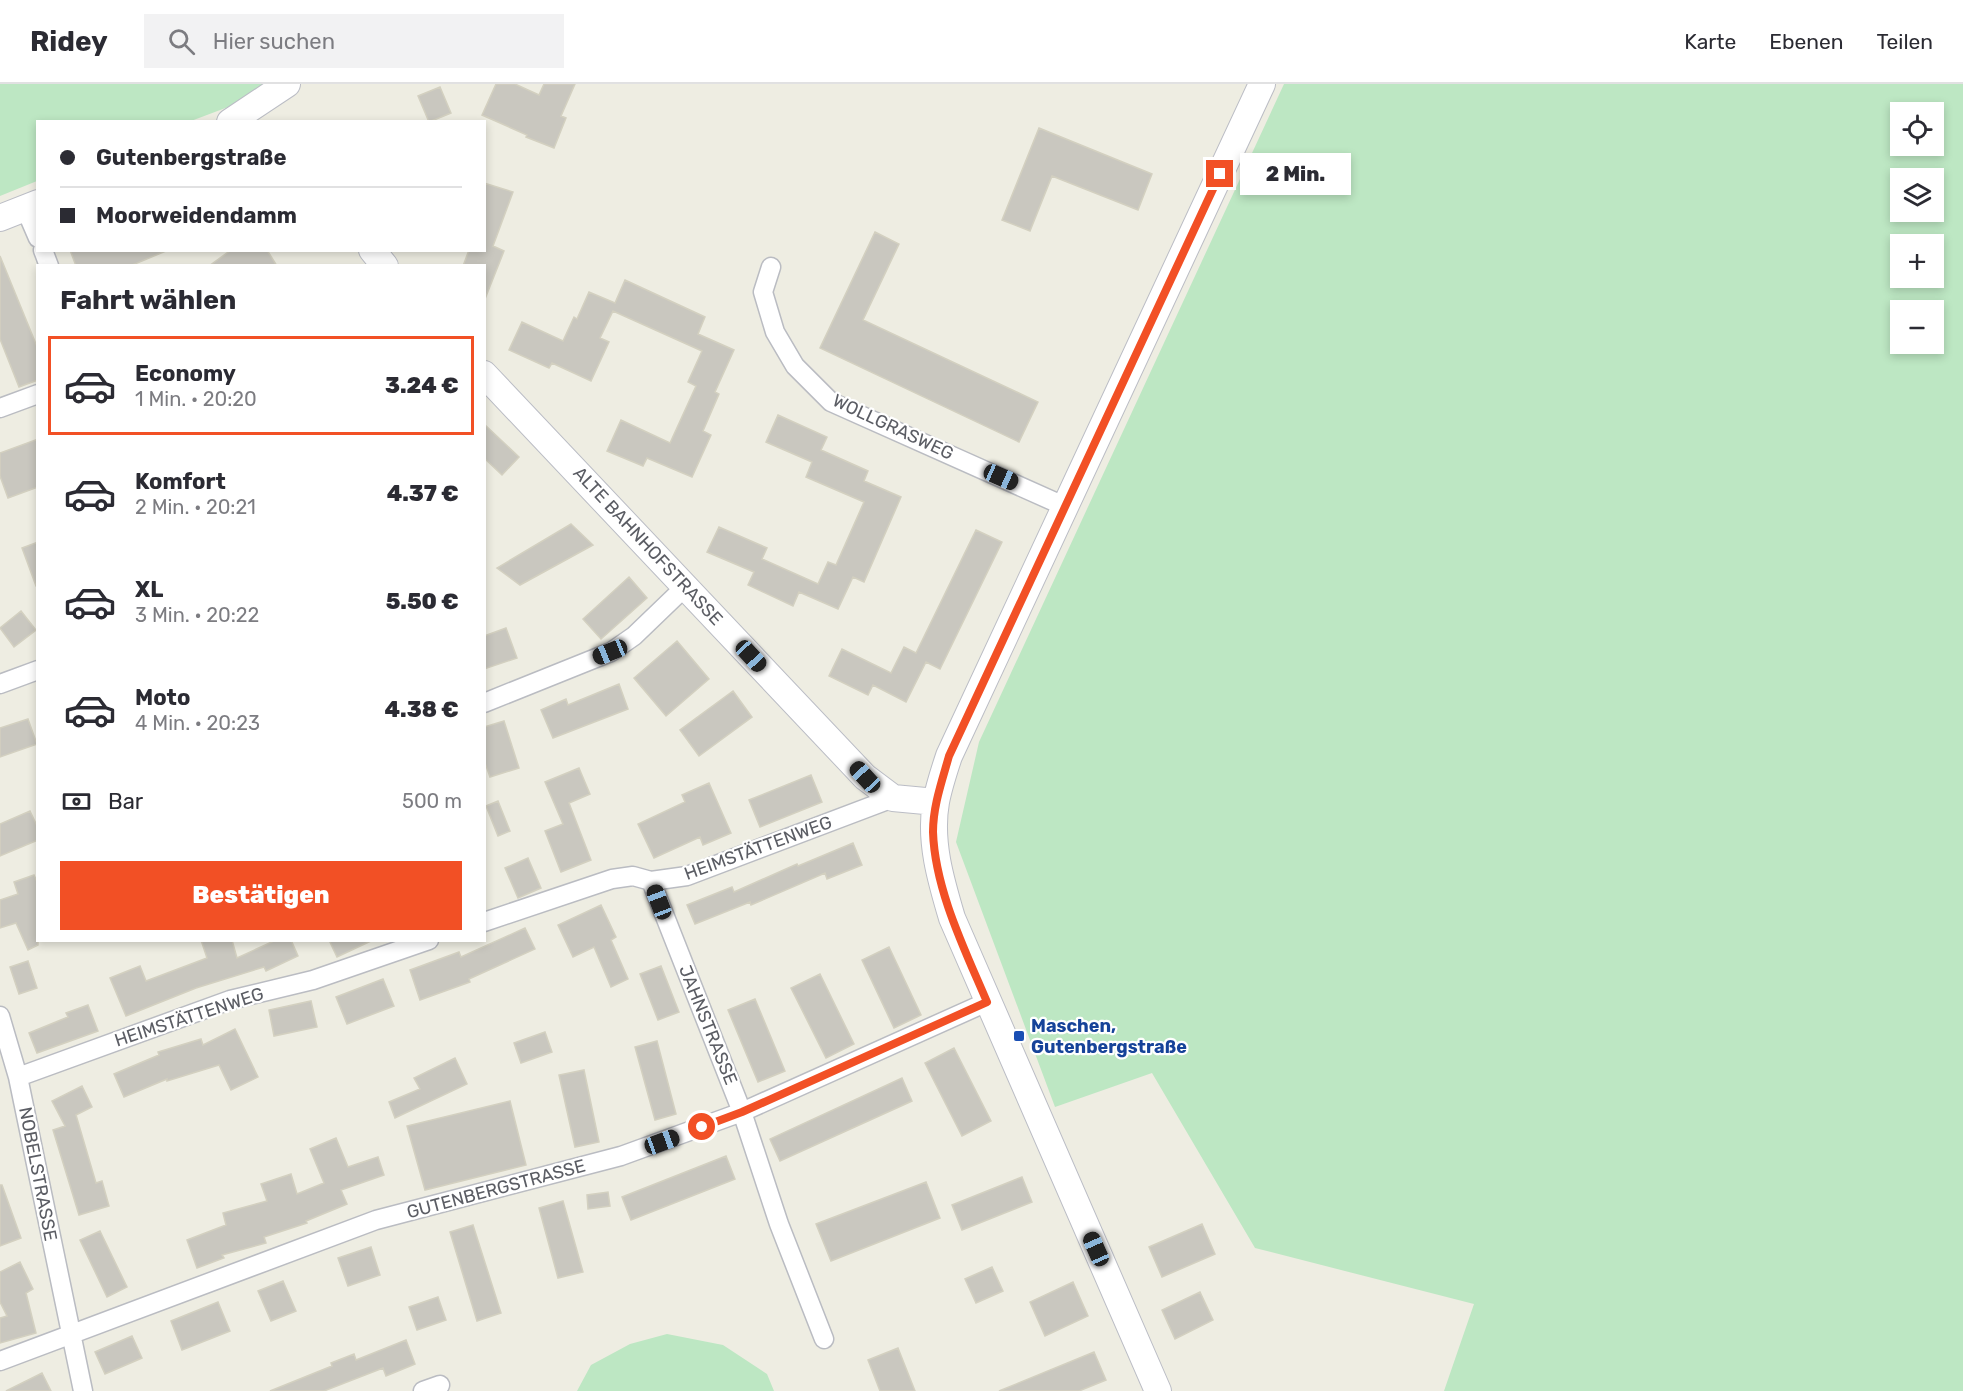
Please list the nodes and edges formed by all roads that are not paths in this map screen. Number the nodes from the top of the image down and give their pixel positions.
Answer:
1 (287, 84) edge
2 (1262, 84) edge
3 (243, 118) edge
4 (31, 206) edge
5 (0, 218) edge
6 (36, 229) edge
7 (374, 252) edge
8 (383, 264) edge
9 (771, 267) dead end
10 (486, 376) edge
11 (36, 395) edge
12 (0, 408) edge
13 (1064, 506) junction
14 (686, 586) junction
15 (36, 671) edge
16 (0, 684) edge
17 (486, 702) edge
18 (893, 798) junction
19 (936, 802) junction
20 (651, 881) junction
21 (486, 921) edge
22 (423, 942) edge
23 (987, 1002) junction
24 (0, 1016) edge
25 (18, 1077) junction
26 (742, 1112) junction
27 (70, 1334) junction
28 (824, 1339) dead end
29 (0, 1361) edge
30 (440, 1385) dead end
31 (83, 1391) edge
32 (423, 1391) edge
33 (1158, 1391) edge

1 - 3 street
2 - 13 street
4 - 5 street
4 - 6 street
7 - 8 street
9 - 13 street, WOLLGRASWEG
10 - 14 street, ALTE BAHNHOFSTRASSE
11 - 12 street
13 - 19 street
14 - 17 street
14 - 18 street, ALTE BAHNHOFSTRASSE
15 - 16 street
18 - 19 street
18 - 20 street, HEIMSTÄTTENWEG
19 - 23 street
20 - 21 street, HEIMSTÄTTENWEG
20 - 26 street, JAHNSTRASSE
22 - 25 street, HEIMSTÄTTENWEG
23 - 26 street, GUTENBERGSTRASSE
23 - 33 street
24 - 25 street, NOBELSTRASSE
25 - 27 street, NOBELSTRASSE
26 - 27 street, GUTENBERGSTRASSE
26 - 28 street, JAHNSTRASSE
27 - 29 street, GUTENBERGSTRASSE
27 - 31 street, NOBELSTRASSE
30 - 32 street

